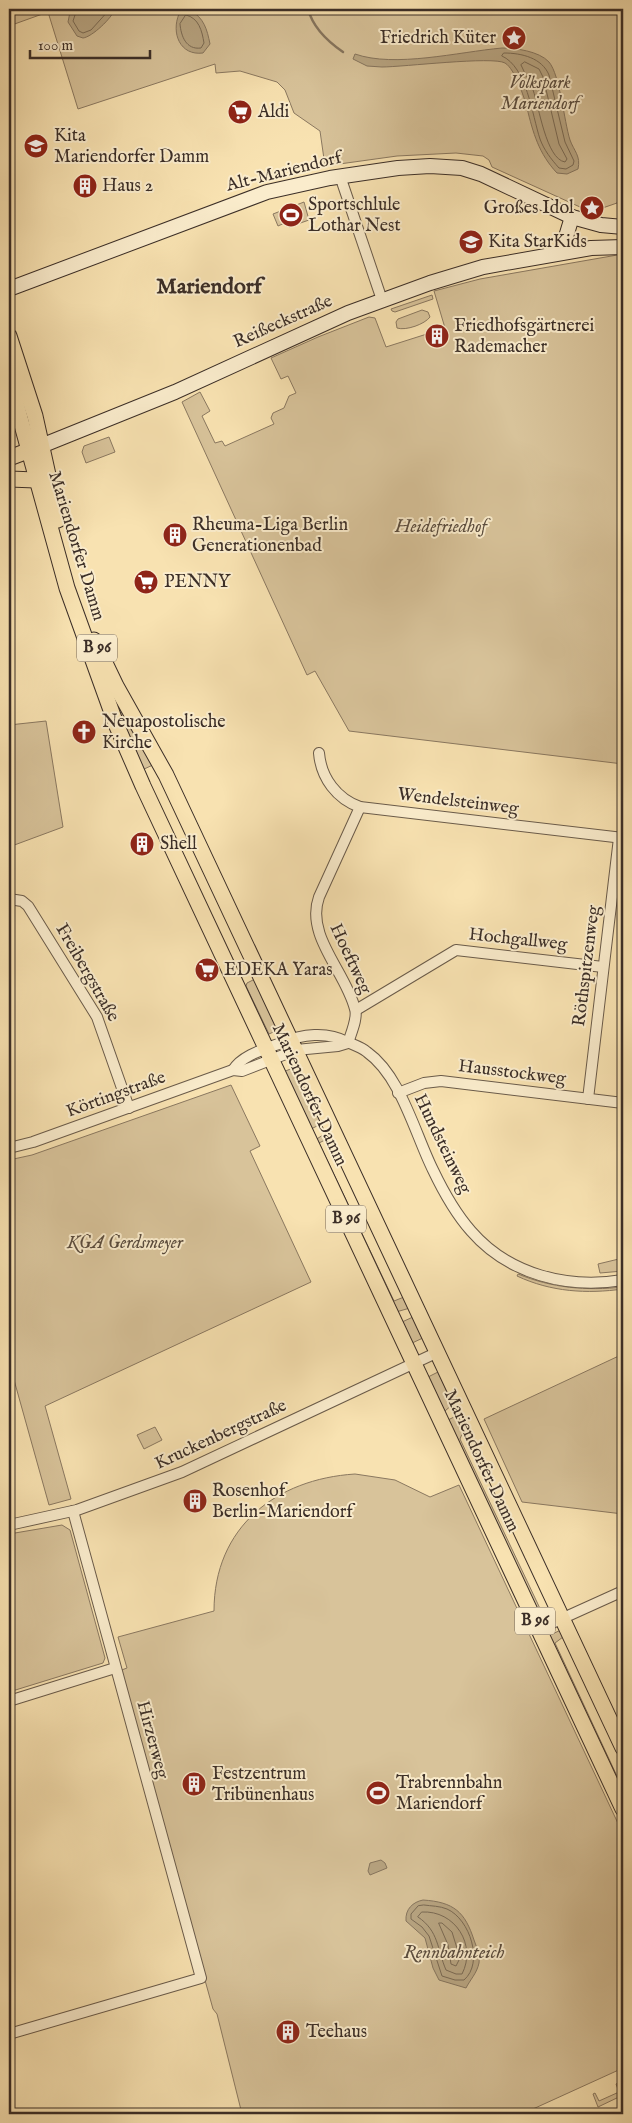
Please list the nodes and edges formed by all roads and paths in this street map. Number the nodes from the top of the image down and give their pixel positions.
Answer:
1 (340, 176) junction
2 (572, 216) junction
3 (623, 227) edge
4 (623, 232) edge
5 (623, 247) edge
6 (591, 248) junction
7 (561, 253) junction
8 (9, 289) edge
9 (382, 300) junction
10 (9, 336) edge
11 (9, 378) edge
12 (35, 448) junction
13 (9, 458) edge
14 (9, 479) edge
15 (36, 480) junction
16 (318, 754) dead end
17 (360, 807) junction
18 (621, 838) edge
19 (9, 899) edge
20 (603, 967) junction
21 (356, 1010) junction
22 (348, 1042) junction
23 (294, 1044) junction
24 (269, 1055) junction
25 (398, 1093) junction
26 (588, 1099) junction
27 (623, 1103) edge
28 (129, 1108) junction
29 (9, 1148) edge
30 (623, 1280) edge
31 (438, 1352) junction
32 (414, 1363) junction
33 (74, 1510) junction
34 (9, 1525) edge
35 (623, 1590) edge
36 (563, 1618) junction
37 (539, 1629) junction
38 (115, 1668) junction
39 (9, 1701) edge
40 (623, 1748) edge
41 (623, 1809) edge
42 (9, 2034) edge

1 - 2 main road, Alt-Mariendorf
1 - 8 main road, Alt-Mariendorf
1 - 9 street
2 - 3 main road, Alt-Mariendorf
2 - 7 main road
4 - 6 main road
5 - 6 main road
6 - 7 main road, Reißeckstraße
7 - 9 main road, Reißeckstraße
9 - 12 main road, Reißeckstraße
10 - 12 main road, Mariendorfer Damm / B 96
11 - 12 main road, Mariendorfer Damm / B 96
12 - 13 main road
12 - 15 main road, Mariendorfer Damm / B 96
12 - 23 main road, Mariendorfer Damm / B 96
14 - 15 main road
15 - 24 main road, Mariendorfer Damm / B 96
16 - 17 street, Wendelsteinweg
17 - 18 street, Wendelsteinweg
17 - 21 street, Hoeftweg
18 - 20 street, Röthspitzenweg
19 - 28 street, Freibergstraße
20 - 21 street, Hochgallweg
20 - 26 street, Röthspitzenweg
21 - 22 street, Hoeftweg
22 - 23 street
22 - 25 street, Hundsteinweg
23 - 24 street
23 - 31 main road, Mariendorfer Damm / B 96
24 - 28 street, Körtingstraße
24 - 32 main road, Mariendorfer Damm / B 96
25 - 26 street, Hausstockweg
25 - 30 street, Hundsteinweg
26 - 27 street, Hausstockweg
28 - 29 street, Körtingstraße
31 - 32 street, Kruckenbergstraße
31 - 36 main road, Mariendorfer Damm / B 96
32 - 33 street, Kruckenbergstraße
32 - 37 main road, Mariendorfer Damm / B 96
33 - 34 street, Kruckenbergstraße
33 - 38 street, Hirzerweg
35 - 36 street
36 - 37 street
36 - 40 main road, Mariendorfer Damm / B 96
37 - 41 main road, Mariendorfer Damm / B 96
38 - 39 street
38 - 42 street, Hirzerweg

